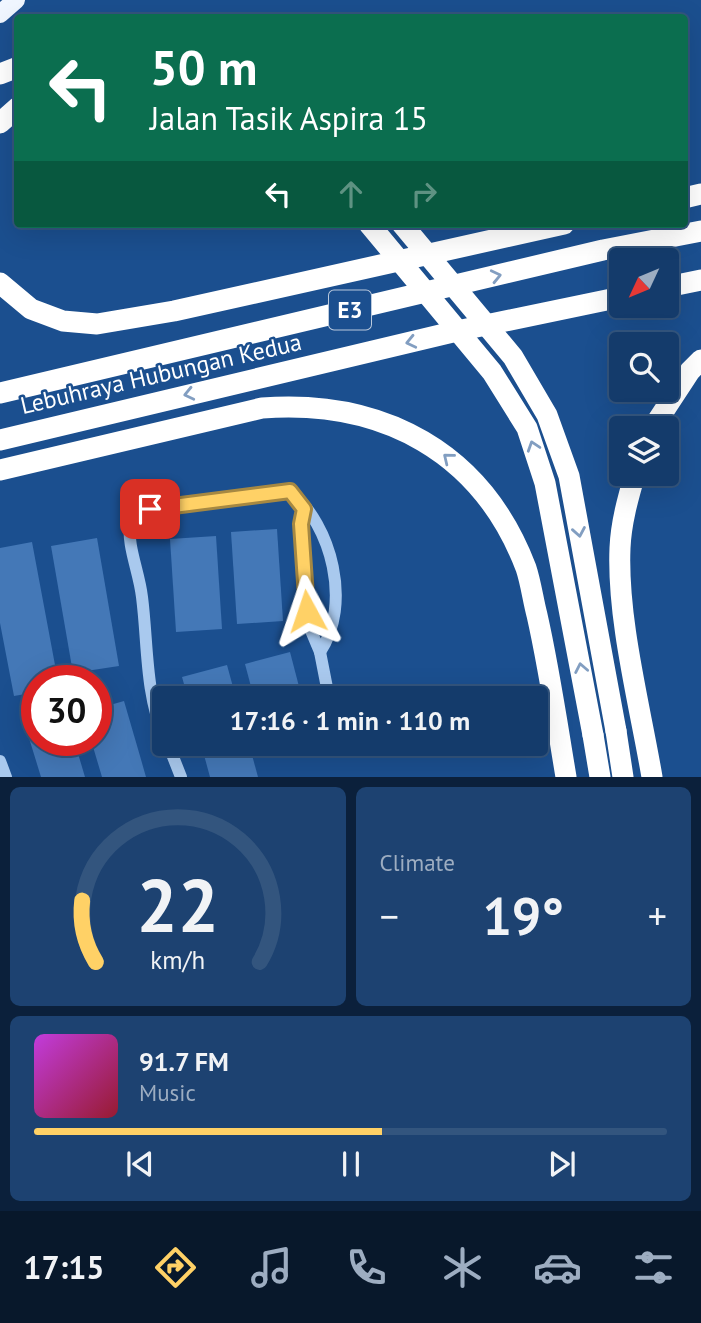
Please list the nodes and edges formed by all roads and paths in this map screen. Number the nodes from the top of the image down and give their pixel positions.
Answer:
1 (16, 0) edge
2 (0, 14) edge
3 (14, 111) edge
4 (0, 123) edge
5 (372, 228) edge
6 (405, 228) edge
7 (546, 228) edge
8 (701, 230) edge
9 (701, 280) edge
10 (0, 283) edge
11 (679, 285) edge
12 (609, 299) edge
13 (701, 360) edge
14 (0, 393) edge
15 (661, 416) edge
16 (0, 440) edge
17 (0, 470) edge
18 (632, 486) edge
19 (304, 509) junction
20 (320, 652) junction
21 (327, 686) edge
22 (152, 687) edge
23 (172, 756) edge
24 (0, 761) edge
25 (6, 777) edge
26 (181, 777) edge
27 (566, 777) edge
28 (600, 777) edge
29 (623, 777) edge
30 (652, 777) edge

1 - 2 main road
3 - 4 highway
28 -> 5 highway, bridge
6 -> 29 highway, bridge
7 - 10 highway
14 -> 8 highway, Lebuhraya Hubungan Kedua / E3
9 - 11 highway
12 -> 16 highway, Lebuhraya Hubungan Kedua / E3
13 - 15 highway
27 -> 17 highway
18 - 30 highway
19 - 20 street
19 - 20 street
19 - 22 street
20 - 21 street
23 - 26 street
24 - 25 street

